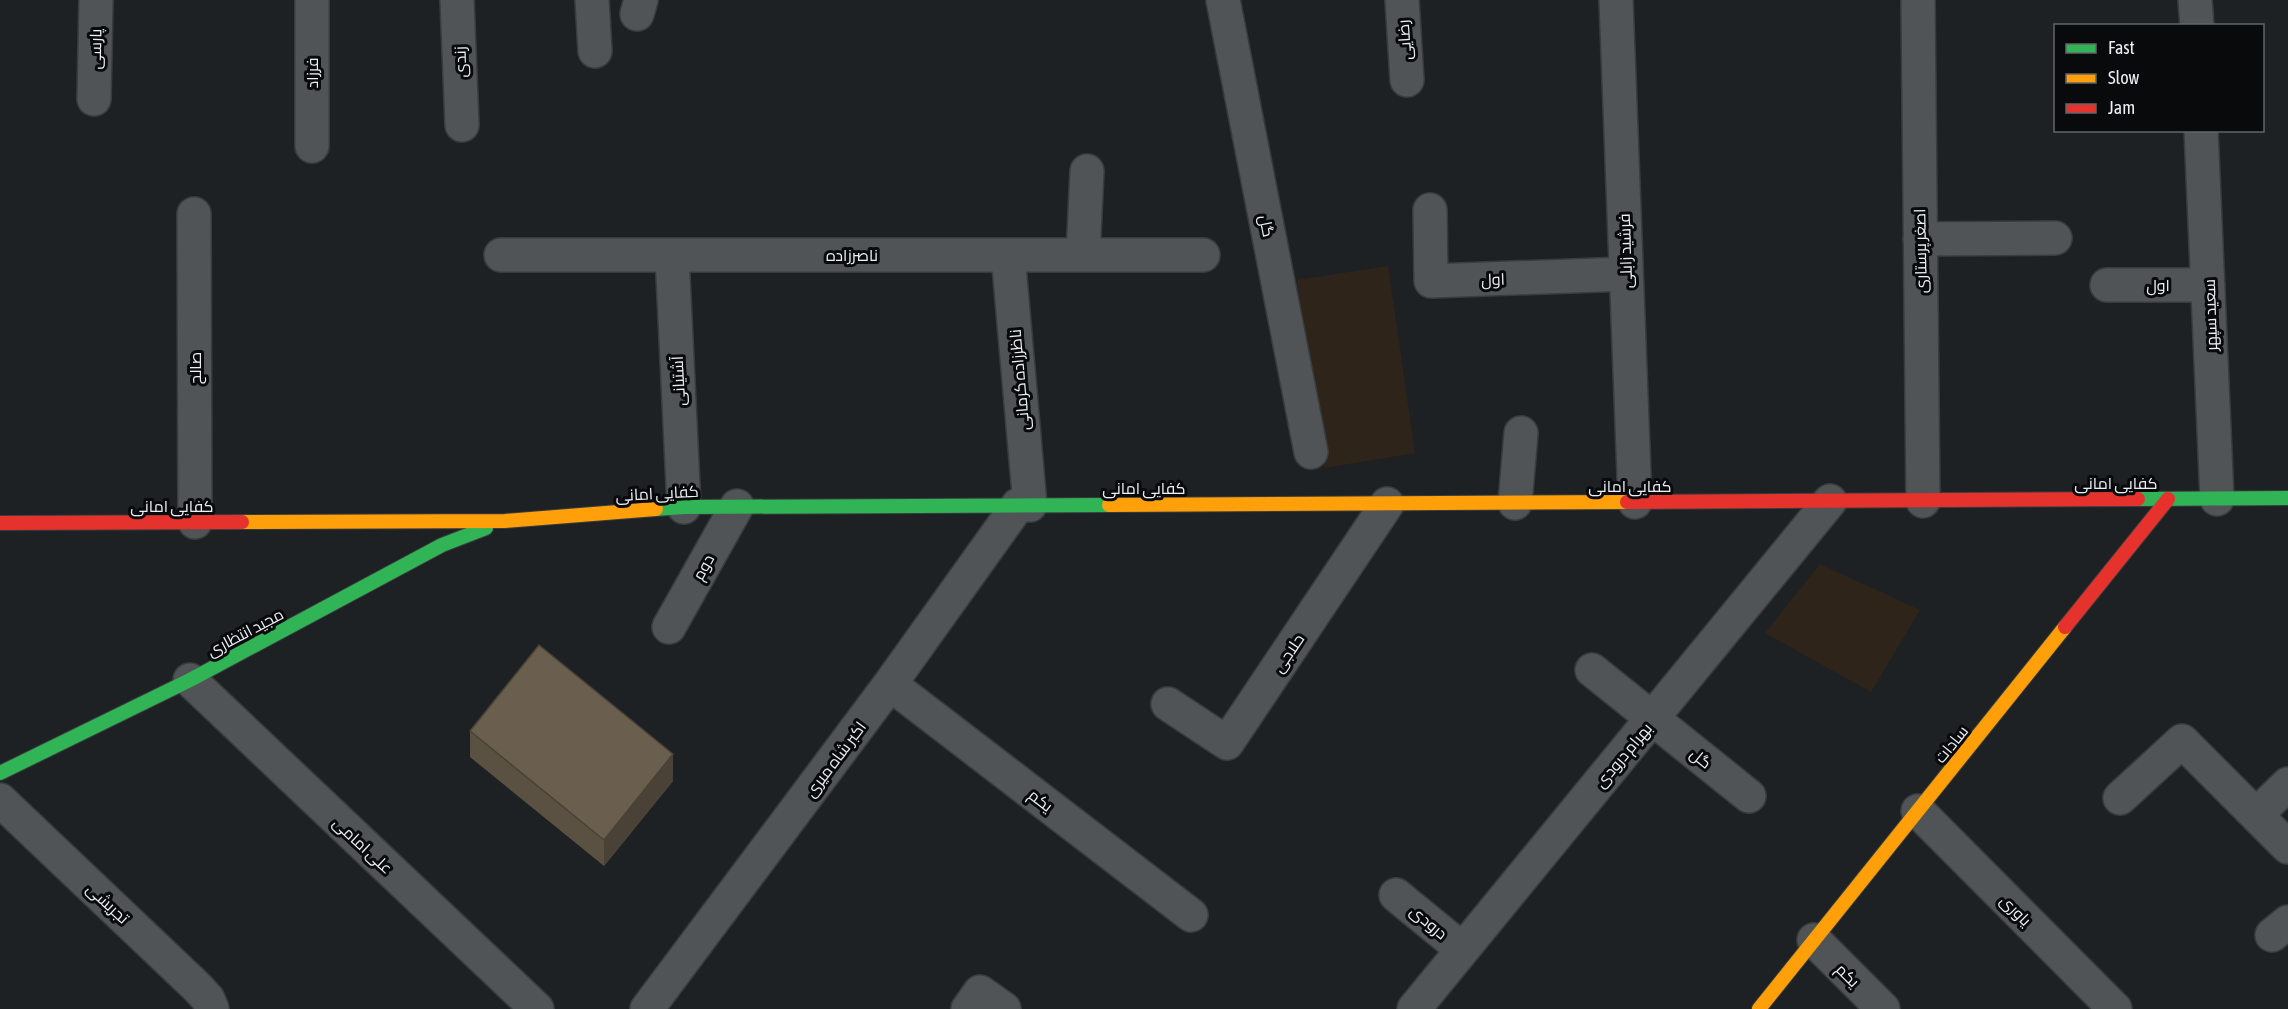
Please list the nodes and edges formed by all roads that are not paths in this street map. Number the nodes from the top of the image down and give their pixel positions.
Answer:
1 (96, 0) edge
2 (312, 0) edge
3 (457, 0) edge
4 (592, 0) edge
5 (1223, 0) edge
6 (1402, 0) edge
7 (1616, 0) edge
8 (1918, 0) edge
9 (2195, 0) edge
10 (2197, 24) edge
11 (595, 51) dead end
12 (1407, 80) dead end
13 (94, 99) dead end
14 (462, 125) dead end
15 (2201, 132) edge
16 (312, 146) dead end
17 (1087, 171) dead end
18 (1430, 210) dead end
19 (194, 214) dead end
20 (2055, 238) dead end
21 (1920, 239) junction
22 (501, 255) dead end
23 (672, 255) junction
24 (1008, 255) junction
25 (1083, 255) junction
26 (1203, 255) dead end
27 (1626, 274) junction
28 (2107, 285) dead end
29 (2208, 285) junction
30 (1521, 433) dead end
31 (1311, 452) dead end
32 (2288, 498) edge
33 (2168, 499) junction
34 (2217, 500) junction
35 (1830, 501) junction
36 (1923, 501) junction
37 (1635, 502) junction
38 (1515, 503) junction
39 (1387, 504) junction
40 (1024, 505) junction
41 (684, 507) junction
42 (736, 507) junction
43 (504, 520) junction
44 (195, 522) junction
45 (0, 523) edge
46 (669, 627) dead end
47 (1592, 670) dead end
48 (190, 680) junction
49 (890, 684) junction
50 (1168, 704) dead end
51 (1653, 719) junction
52 (0, 773) edge
53 (2288, 784) edge
54 (1749, 796) dead end
55 (2120, 798) dead end
56 (0, 800) edge
57 (1918, 811) junction
58 (2257, 814) junction
59 (2288, 847) edge
60 (1396, 895) dead end
61 (1191, 915) dead end
62 (1814, 940) junction
63 (1462, 949) junction
64 (212, 1009) edge
65 (537, 1009) edge
66 (647, 1009) edge
67 (968, 1009) edge
68 (1004, 1009) edge
69 (1414, 1009) edge
70 (1759, 1009) edge
71 (1882, 1009) edge
72 (2115, 1009) edge

1 - 13 street, پارسی
2 - 16 street, فرزاد
3 - 14 street, زندی
4 - 11 street
5 - 31 street, گل
6 - 12 street, رضایی
7 - 27 street, فرشید زابلی
8 - 21 street, اصغر پرستاری
9 - 10 street
15 - 29 street, سعید سپهر
17 - 25 street
18 - 27 street, اول
19 - 44 street, صالح
20 - 21 street
21 - 36 street, اصغر پرستاری
22 - 23 street, ناصرزاده
23 - 24 street, ناصرزاده
23 - 41 street, آشتیانی
24 - 25 street, ناصرزاده
24 - 40 street, ناظرزاده کرمانی
25 - 26 street, ناصرزاده
27 - 37 street, فرشید زابلی
28 - 29 street, اول
29 - 34 street, سعید سپهر
30 - 38 street
32 - 34 street, کفایی امانی
33 - 34 street, کفایی امانی
33 - 36 street, کفایی امانی
33 - 57 street, سادات
35 - 36 street, کفایی امانی
35 - 37 street, کفایی امانی
35 - 51 street, بهرام درودی
37 - 38 street, کفایی امانی
38 - 39 street, کفایی امانی
39 - 40 street, کفایی امانی
39 - 50 street, حلاجی
40 - 42 street, کفایی امانی
40 - 49 street, اکبر شاه میری
41 - 42 street, کفایی امانی
41 - 43 street, کفایی امانی
42 - 46 street, دوم
43 - 44 street, کفایی امانی
43 - 48 street, مجید انتظاری
44 - 45 street, کفایی امانی
47 - 51 street
48 - 52 street, مجید انتظاری
48 - 65 street, علی امامی
49 - 61 street, یکم
49 - 66 street, اکبر شاه میری
51 - 54 street, گل
51 - 63 street, بهرام درودی
53 - 58 street
55 - 58 street
56 - 64 street, تجریشی
57 - 62 street, سادات
57 - 72 street, یاوری
58 - 59 street
60 - 63 street, درودی
62 - 70 street, سادات
62 - 71 street, یکم
63 - 69 street, بهرام درودی
67 - 68 street

